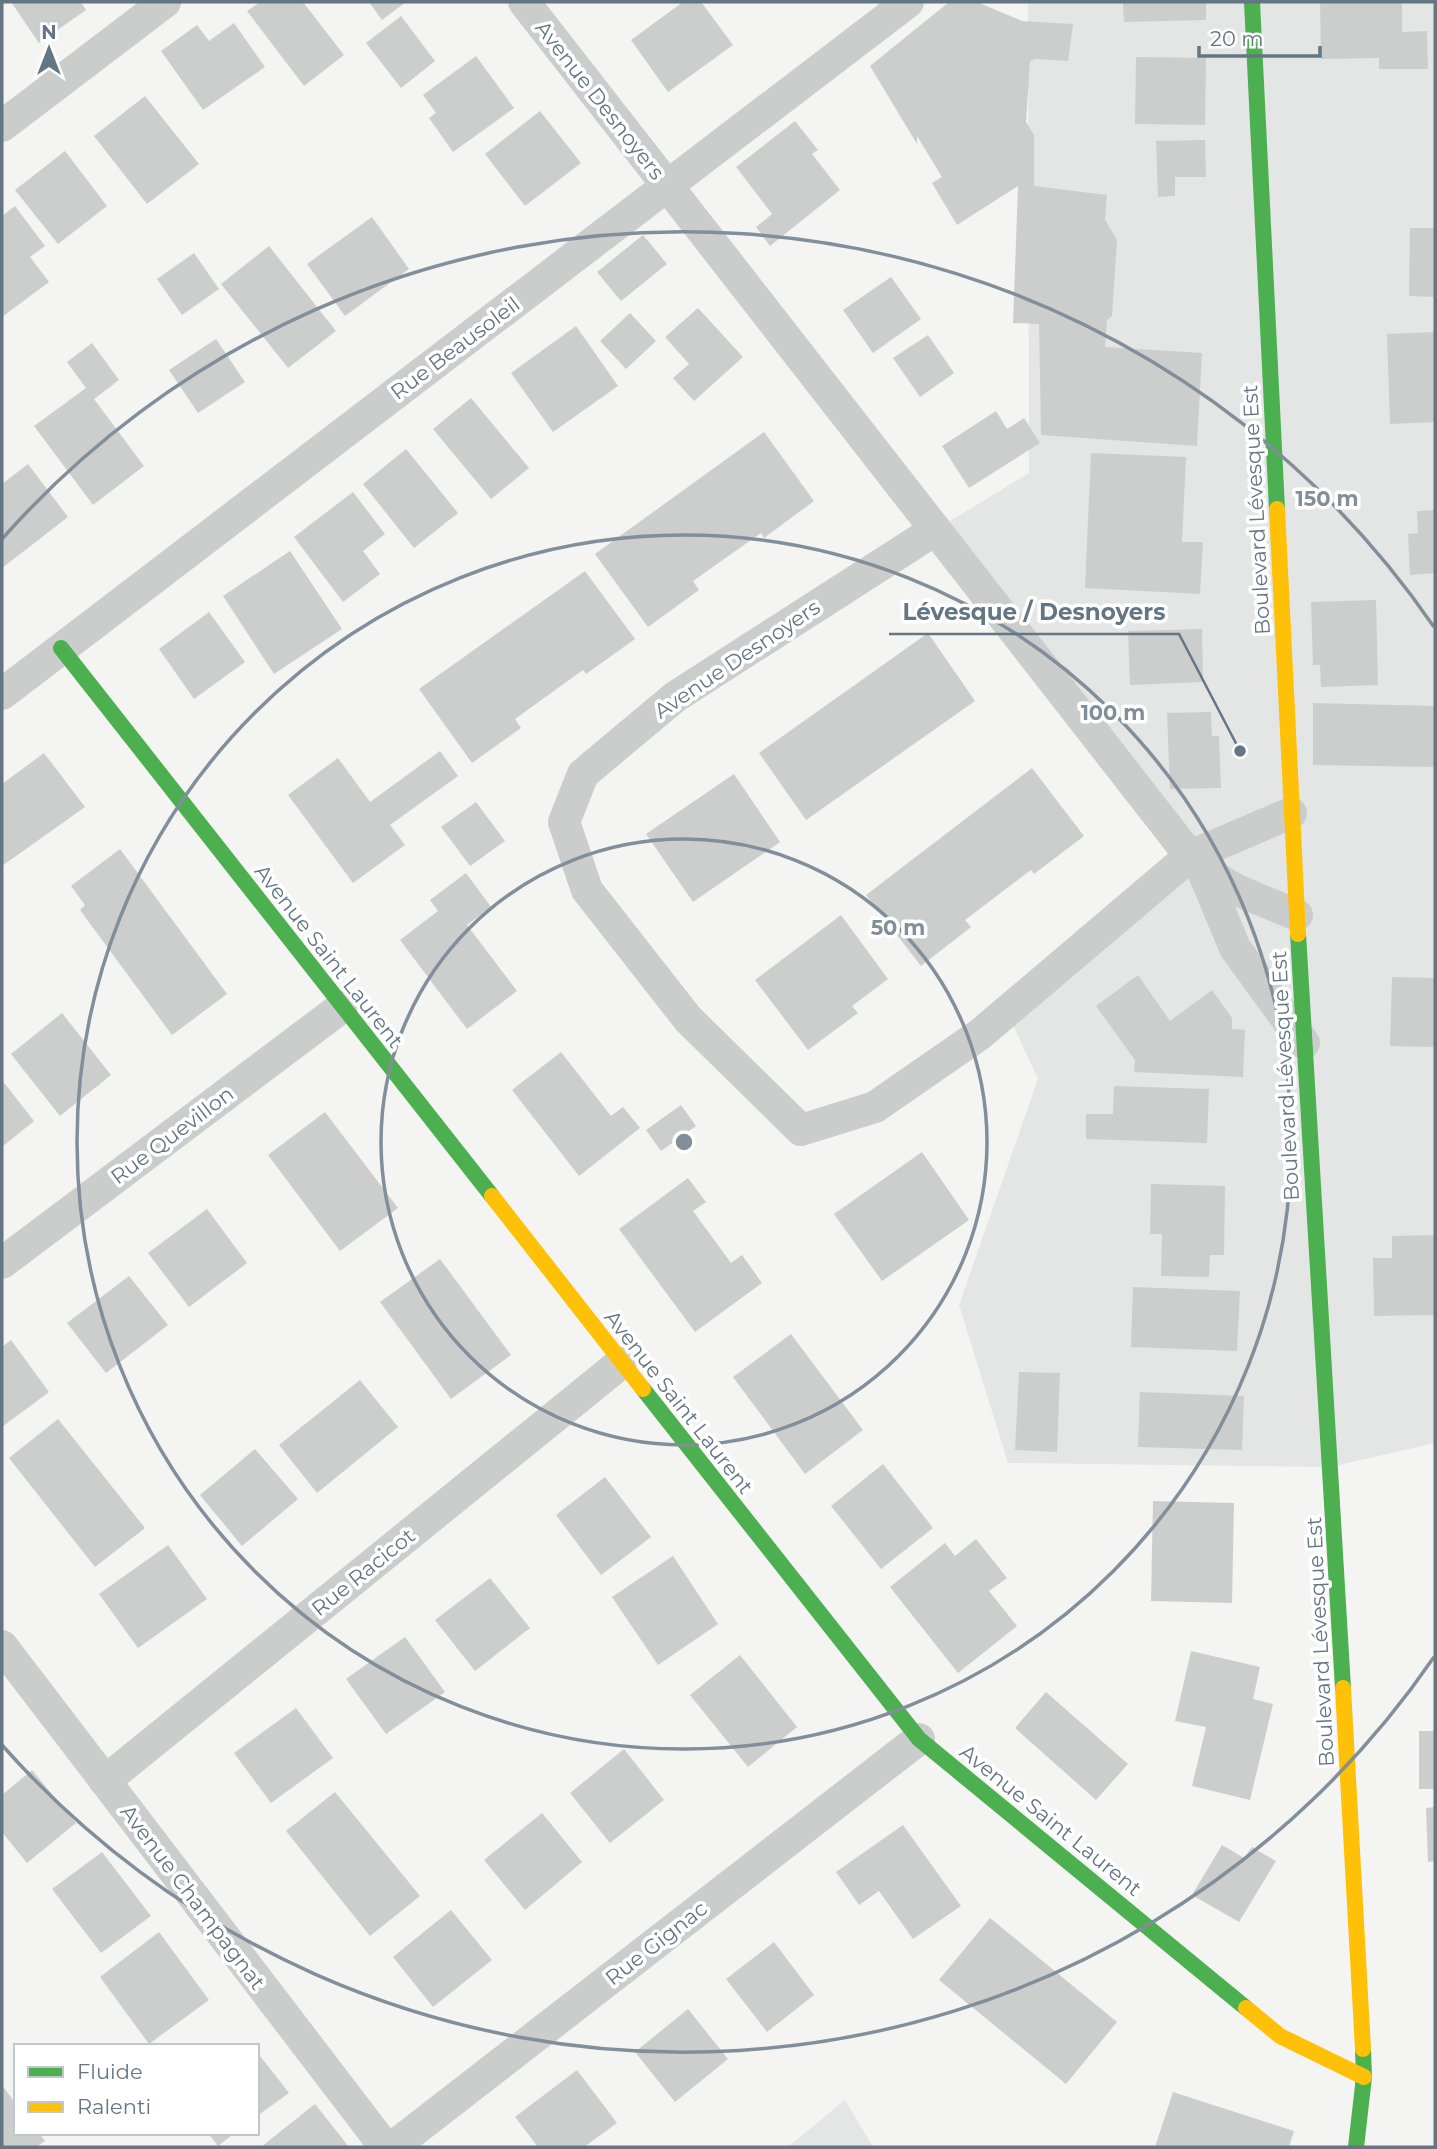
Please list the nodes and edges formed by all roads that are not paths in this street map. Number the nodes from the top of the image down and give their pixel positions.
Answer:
1 (165, 2) edge
2 (524, 2) edge
3 (908, 2) edge
4 (1252, 2) edge
5 (2, 126) edge
6 (667, 186) junction
7 (935, 530) junction
8 (61, 648) junction
9 (2, 694) edge
10 (1291, 813) junction
11 (1197, 863) junction
12 (1297, 915) junction
13 (342, 1007) junction
14 (1304, 1043) junction
15 (2, 1263) edge
16 (621, 1363) junction
17 (2, 1646) edge
18 (919, 1739) junction
19 (105, 1781) junction
20 (1364, 2077) junction
21 (385, 2147) edge
22 (393, 2147) edge
23 (1356, 2147) edge

1 - 5 street
2 - 6 street, Avenue Desnoyers
3 - 6 street, Rue Beausoleil
4 - 10 street, Boulevard Lévesque Est
6 - 7 street, Avenue Desnoyers
6 - 8 street, Rue Beausoleil
7 - 11 street, Avenue Desnoyers
7 - 11 street, Avenue Desnoyers
8 - 9 street, Rue Beausoleil
8 - 13 street, Avenue Saint Laurent
10 - 11 street
10 - 12 street, Boulevard Lévesque Est
11 - 12 street, Avenue Desnoyers
11 - 14 street
12 - 14 street, Boulevard Lévesque Est
13 - 15 street, Rue Quevillon
13 - 16 street, Avenue Saint Laurent
14 - 20 street, Boulevard Lévesque Est
16 - 18 street, Avenue Saint Laurent
16 - 19 street, Rue Racicot
17 - 19 street, Avenue Champagnat
18 - 20 street, Avenue Saint Laurent
18 - 22 street, Rue Gignac
19 - 21 street, Avenue Champagnat
20 - 23 street, Boulevard Lévesque Est

